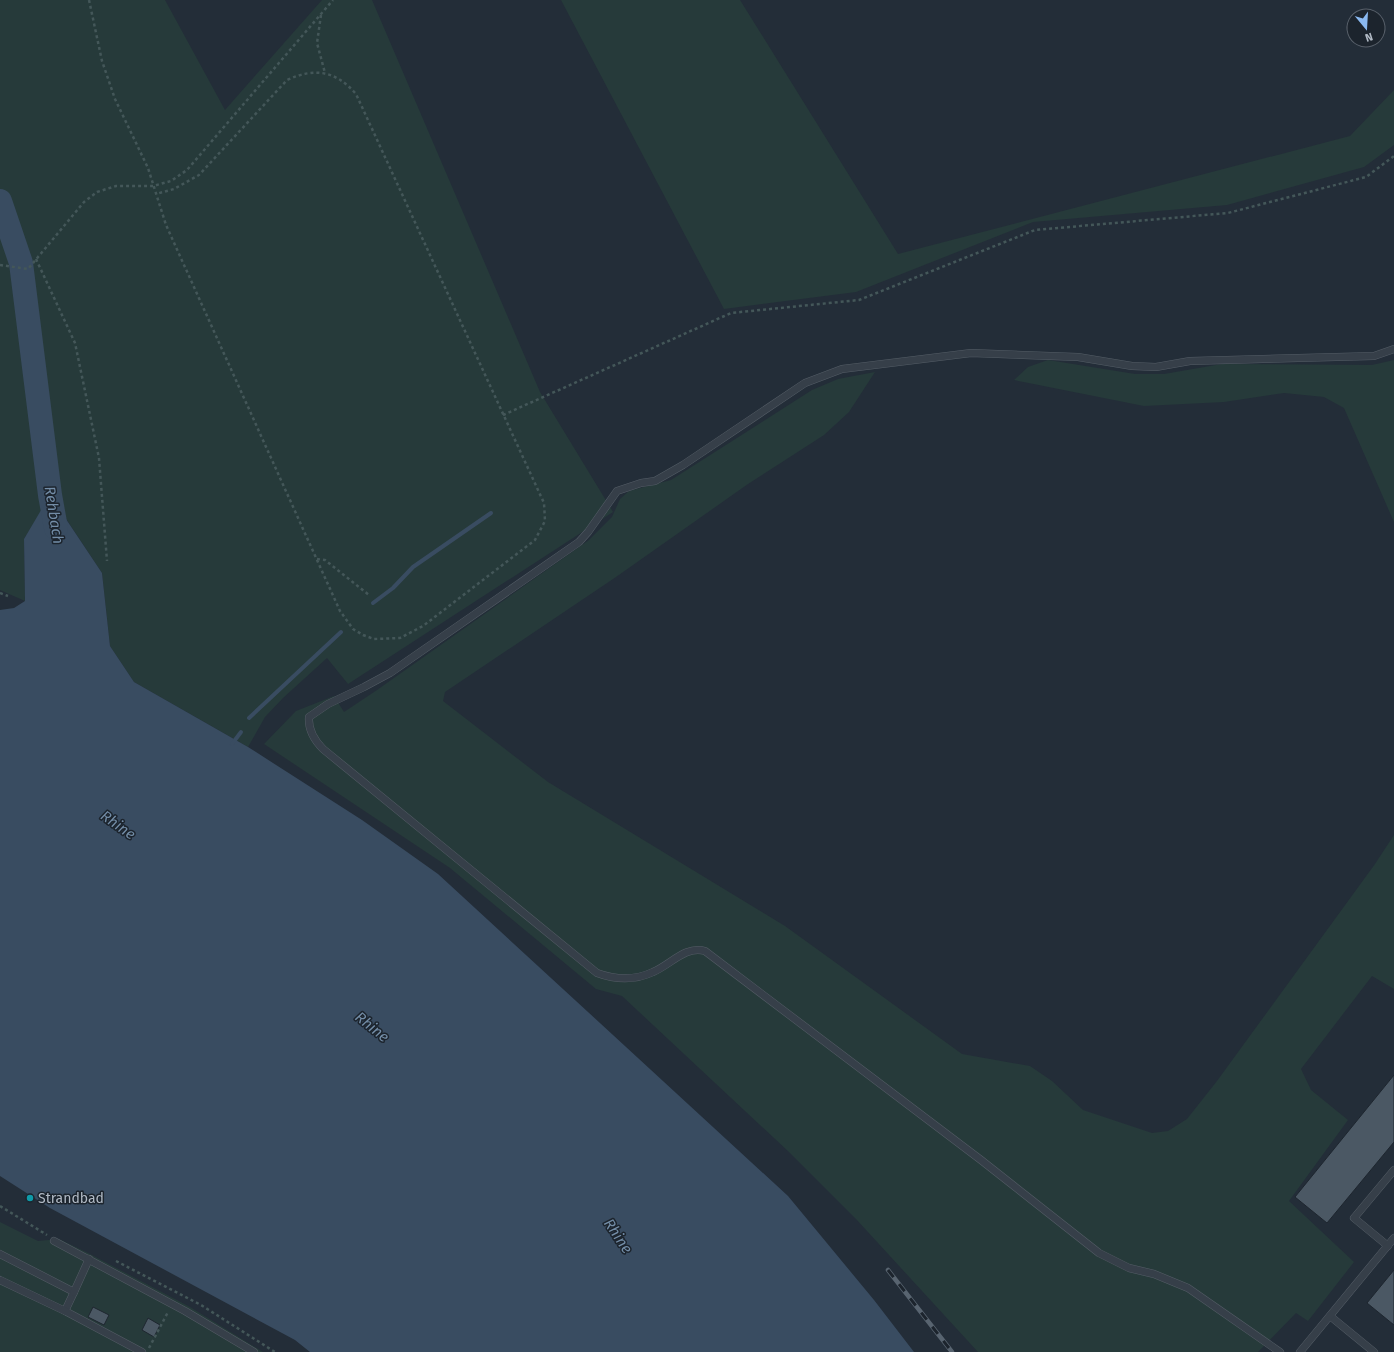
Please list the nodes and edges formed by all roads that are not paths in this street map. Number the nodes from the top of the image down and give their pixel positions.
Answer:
1 (1394, 349) edge
2 (1394, 1170) edge
3 (1394, 1238) edge
4 (54, 1241) dead end
5 (1388, 1246) junction
6 (0, 1254) edge
7 (89, 1259) junction
8 (0, 1280) edge
9 (74, 1292) junction
10 (65, 1311) junction
11 (1330, 1316) junction
12 (142, 1352) edge
13 (254, 1352) edge
14 (1280, 1352) edge
15 (1300, 1352) edge
16 (1374, 1352) edge

1 - 14 lane
2 - 5 lane
3 - 5 lane
4 - 7 lane
5 - 11 lane
6 - 9 lane
7 - 9 lane
7 - 13 lane
8 - 10 lane
9 - 10 lane
10 - 12 lane
11 - 15 lane
11 - 16 lane

